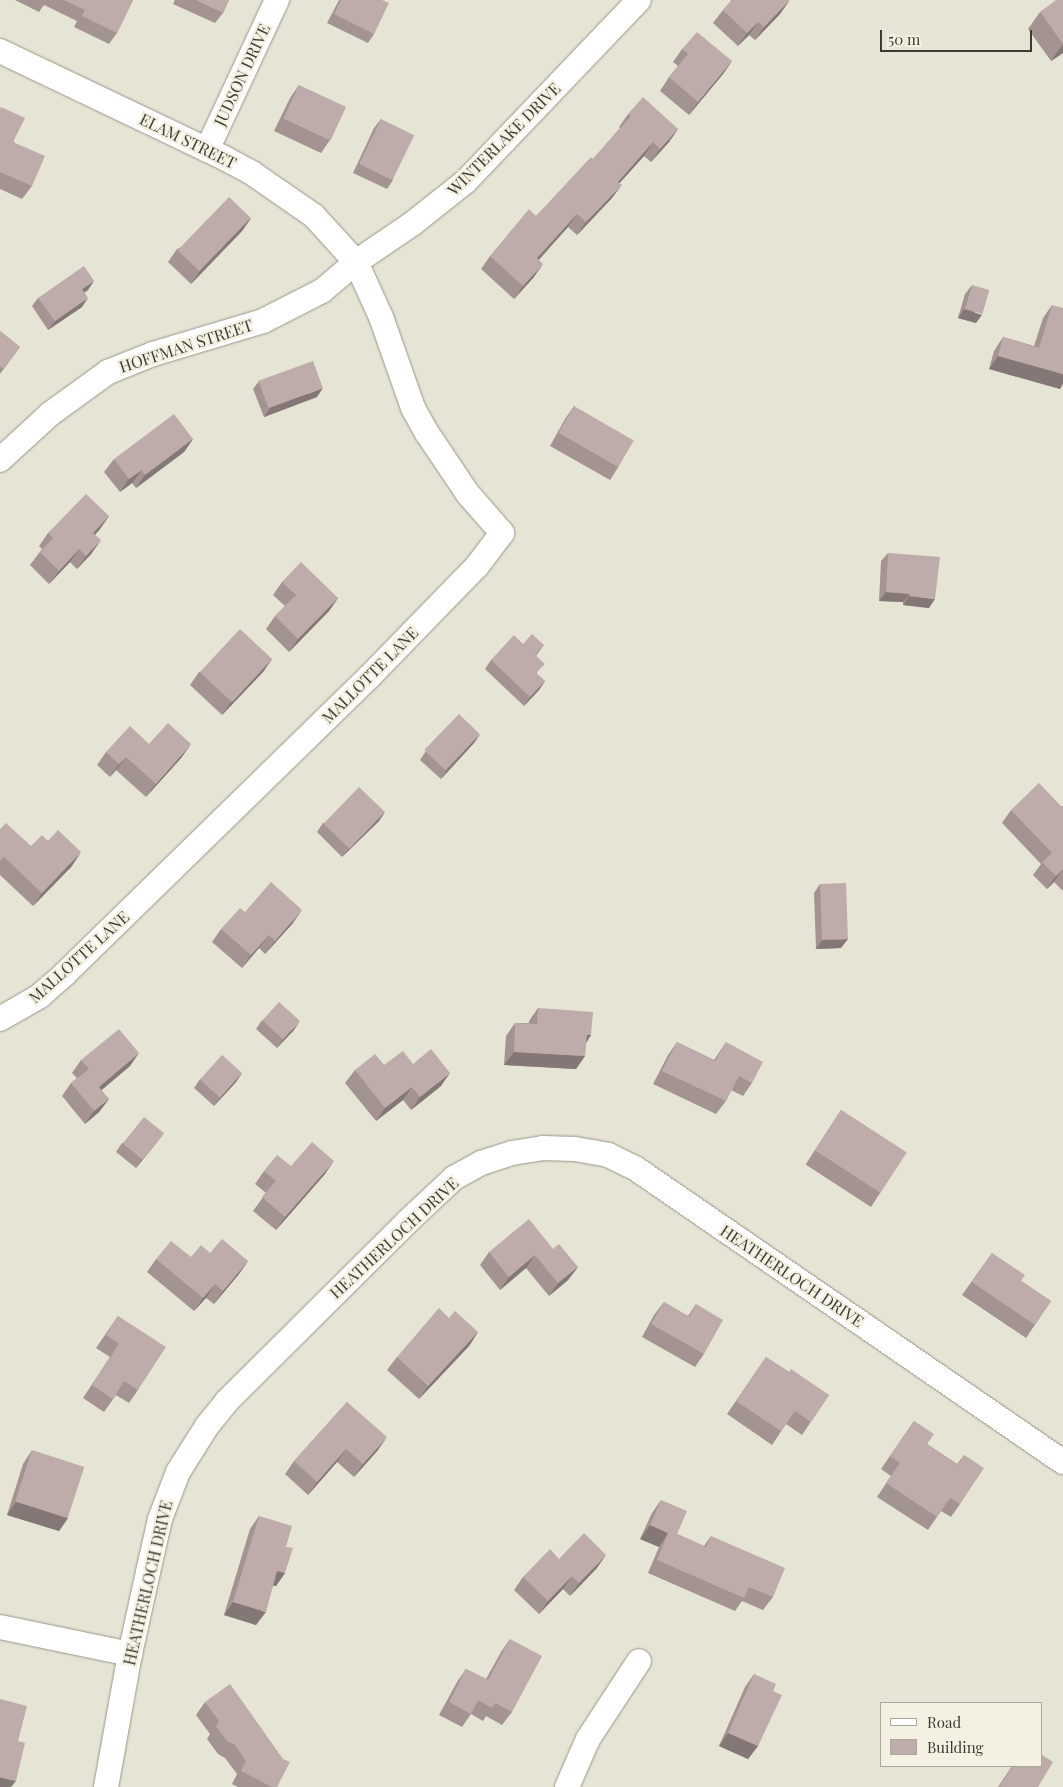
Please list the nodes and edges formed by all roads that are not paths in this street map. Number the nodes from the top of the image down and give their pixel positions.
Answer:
1 (277, 0) edge
2 (639, 0) edge
3 (0, 51) edge
4 (206, 150) junction
5 (356, 262) junction
6 (0, 460) edge
7 (0, 1019) edge
8 (1063, 1462) edge
9 (0, 1627) edge
10 (130, 1654) junction
11 (639, 1661) dead end
12 (106, 1787) edge
13 (567, 1787) edge

1 - 4 street, JUDSON DRIVE
2 - 5 street, WINTERLAKE DRIVE
3 - 4 street, ELAM STREET
4 - 5 street, ELAM STREET
5 - 6 street, HOFFMAN STREET
5 - 7 street, MALLOTTE LANE
8 - 10 street, HEATHERLOCH DRIVE
9 - 10 street
10 - 12 street, HEATHERLOCH DRIVE
11 - 13 street

